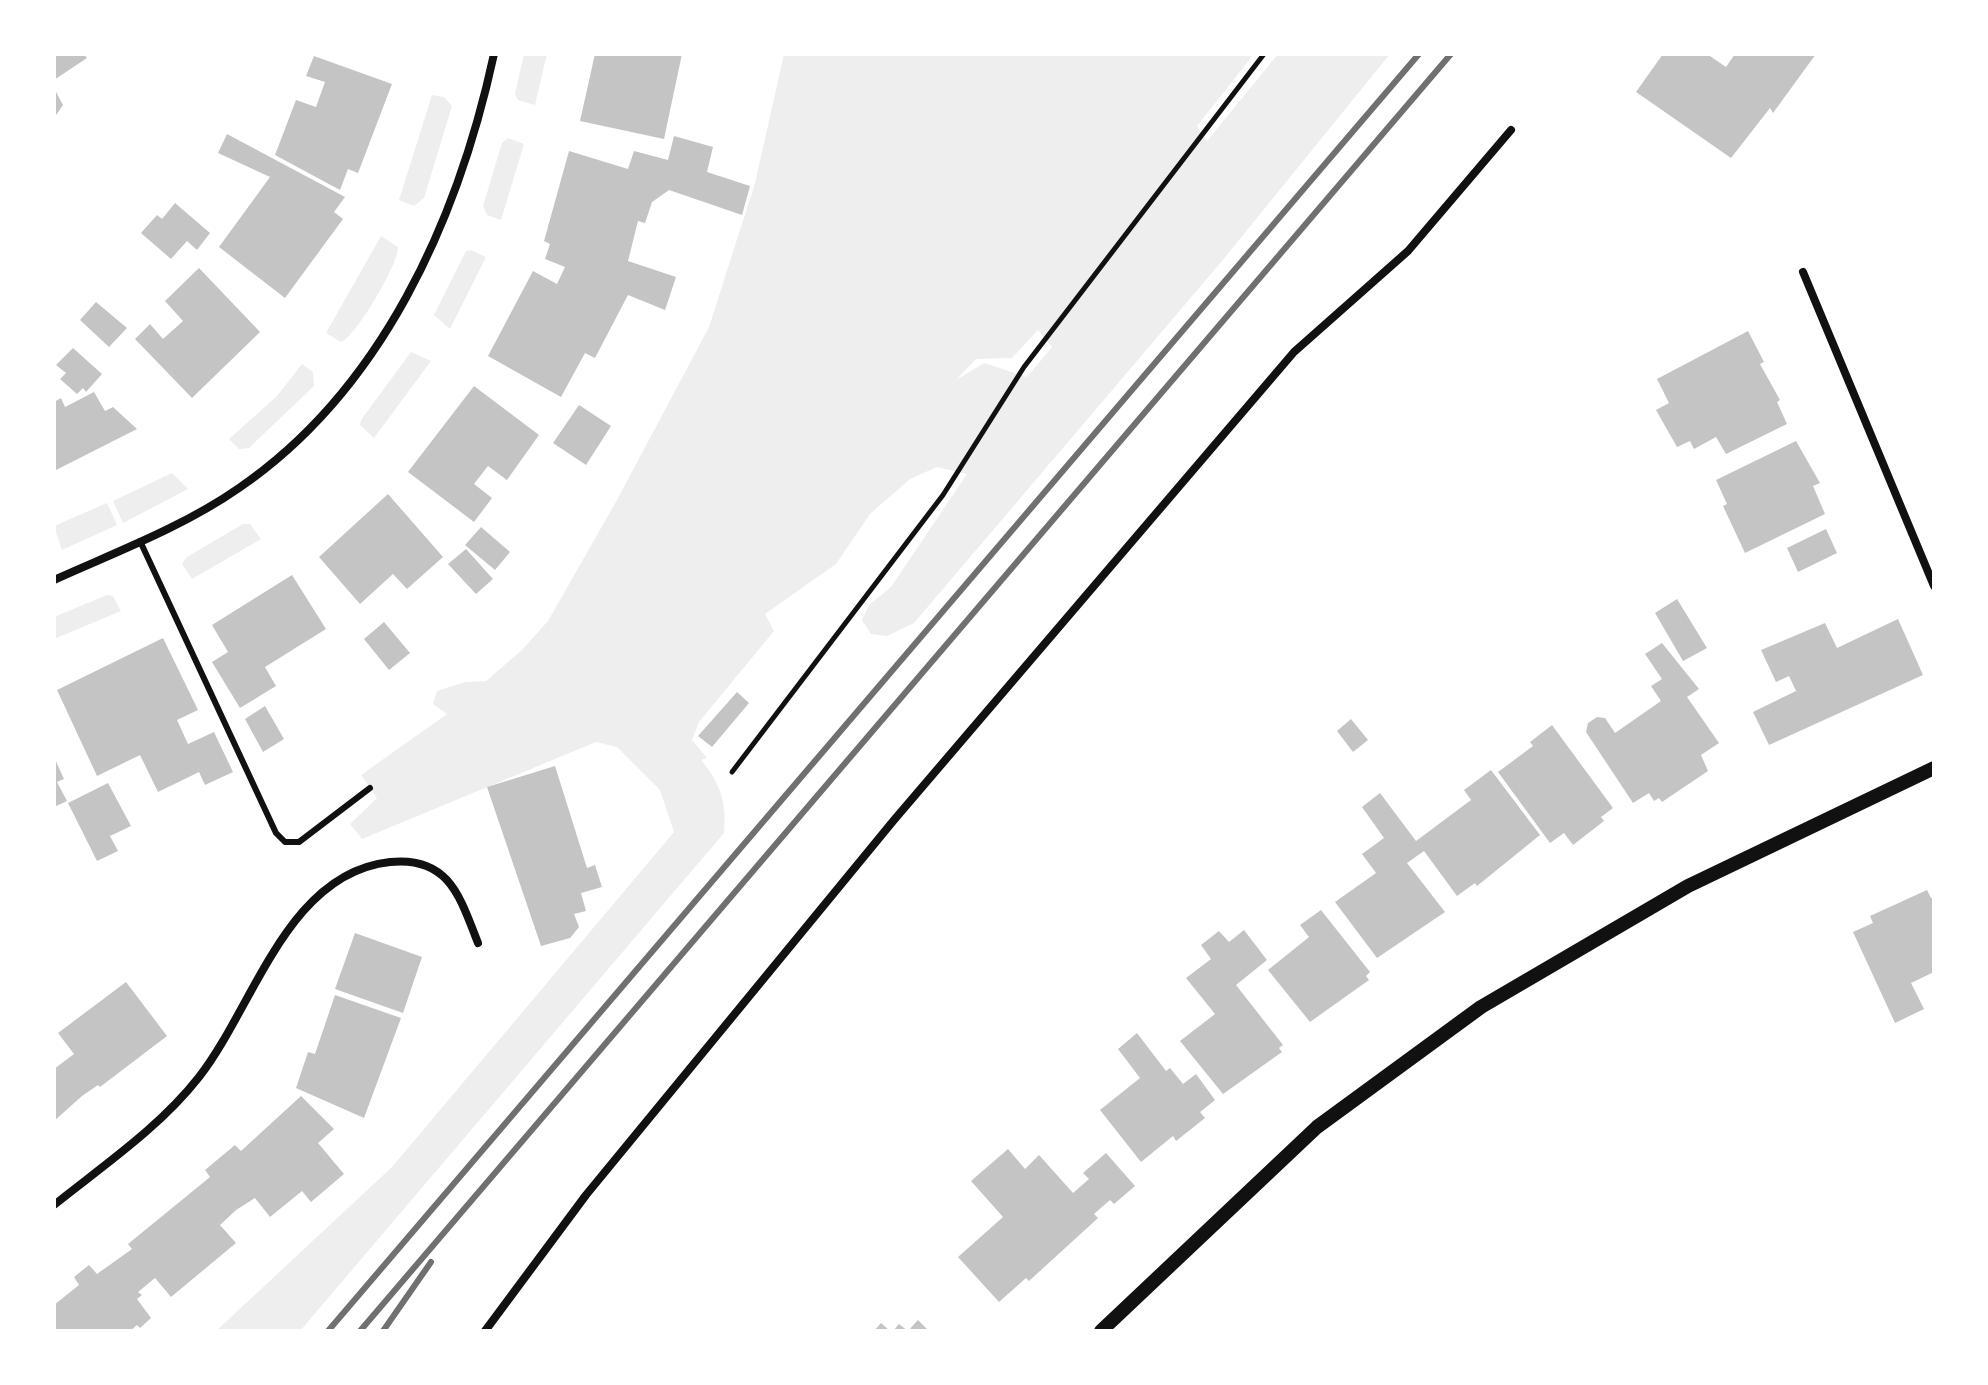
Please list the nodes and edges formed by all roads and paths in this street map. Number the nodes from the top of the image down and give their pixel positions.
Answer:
1 (494, 54) edge
2 (1264, 54) edge
3 (1511, 130) dead end
4 (1803, 272) dead end
5 (140, 541) junction
6 (54, 580) edge
7 (1934, 586) edge
8 (1934, 768) edge
9 (732, 772) dead end
10 (370, 788) dead end
11 (478, 943) dead end
12 (54, 1205) edge
13 (485, 1331) edge
14 (1101, 1331) edge

1 - 5 street
2 - 9 path
3 - 13 street
4 - 7 street
5 - 6 street
5 - 10 lane
8 - 14 street
11 - 12 street

